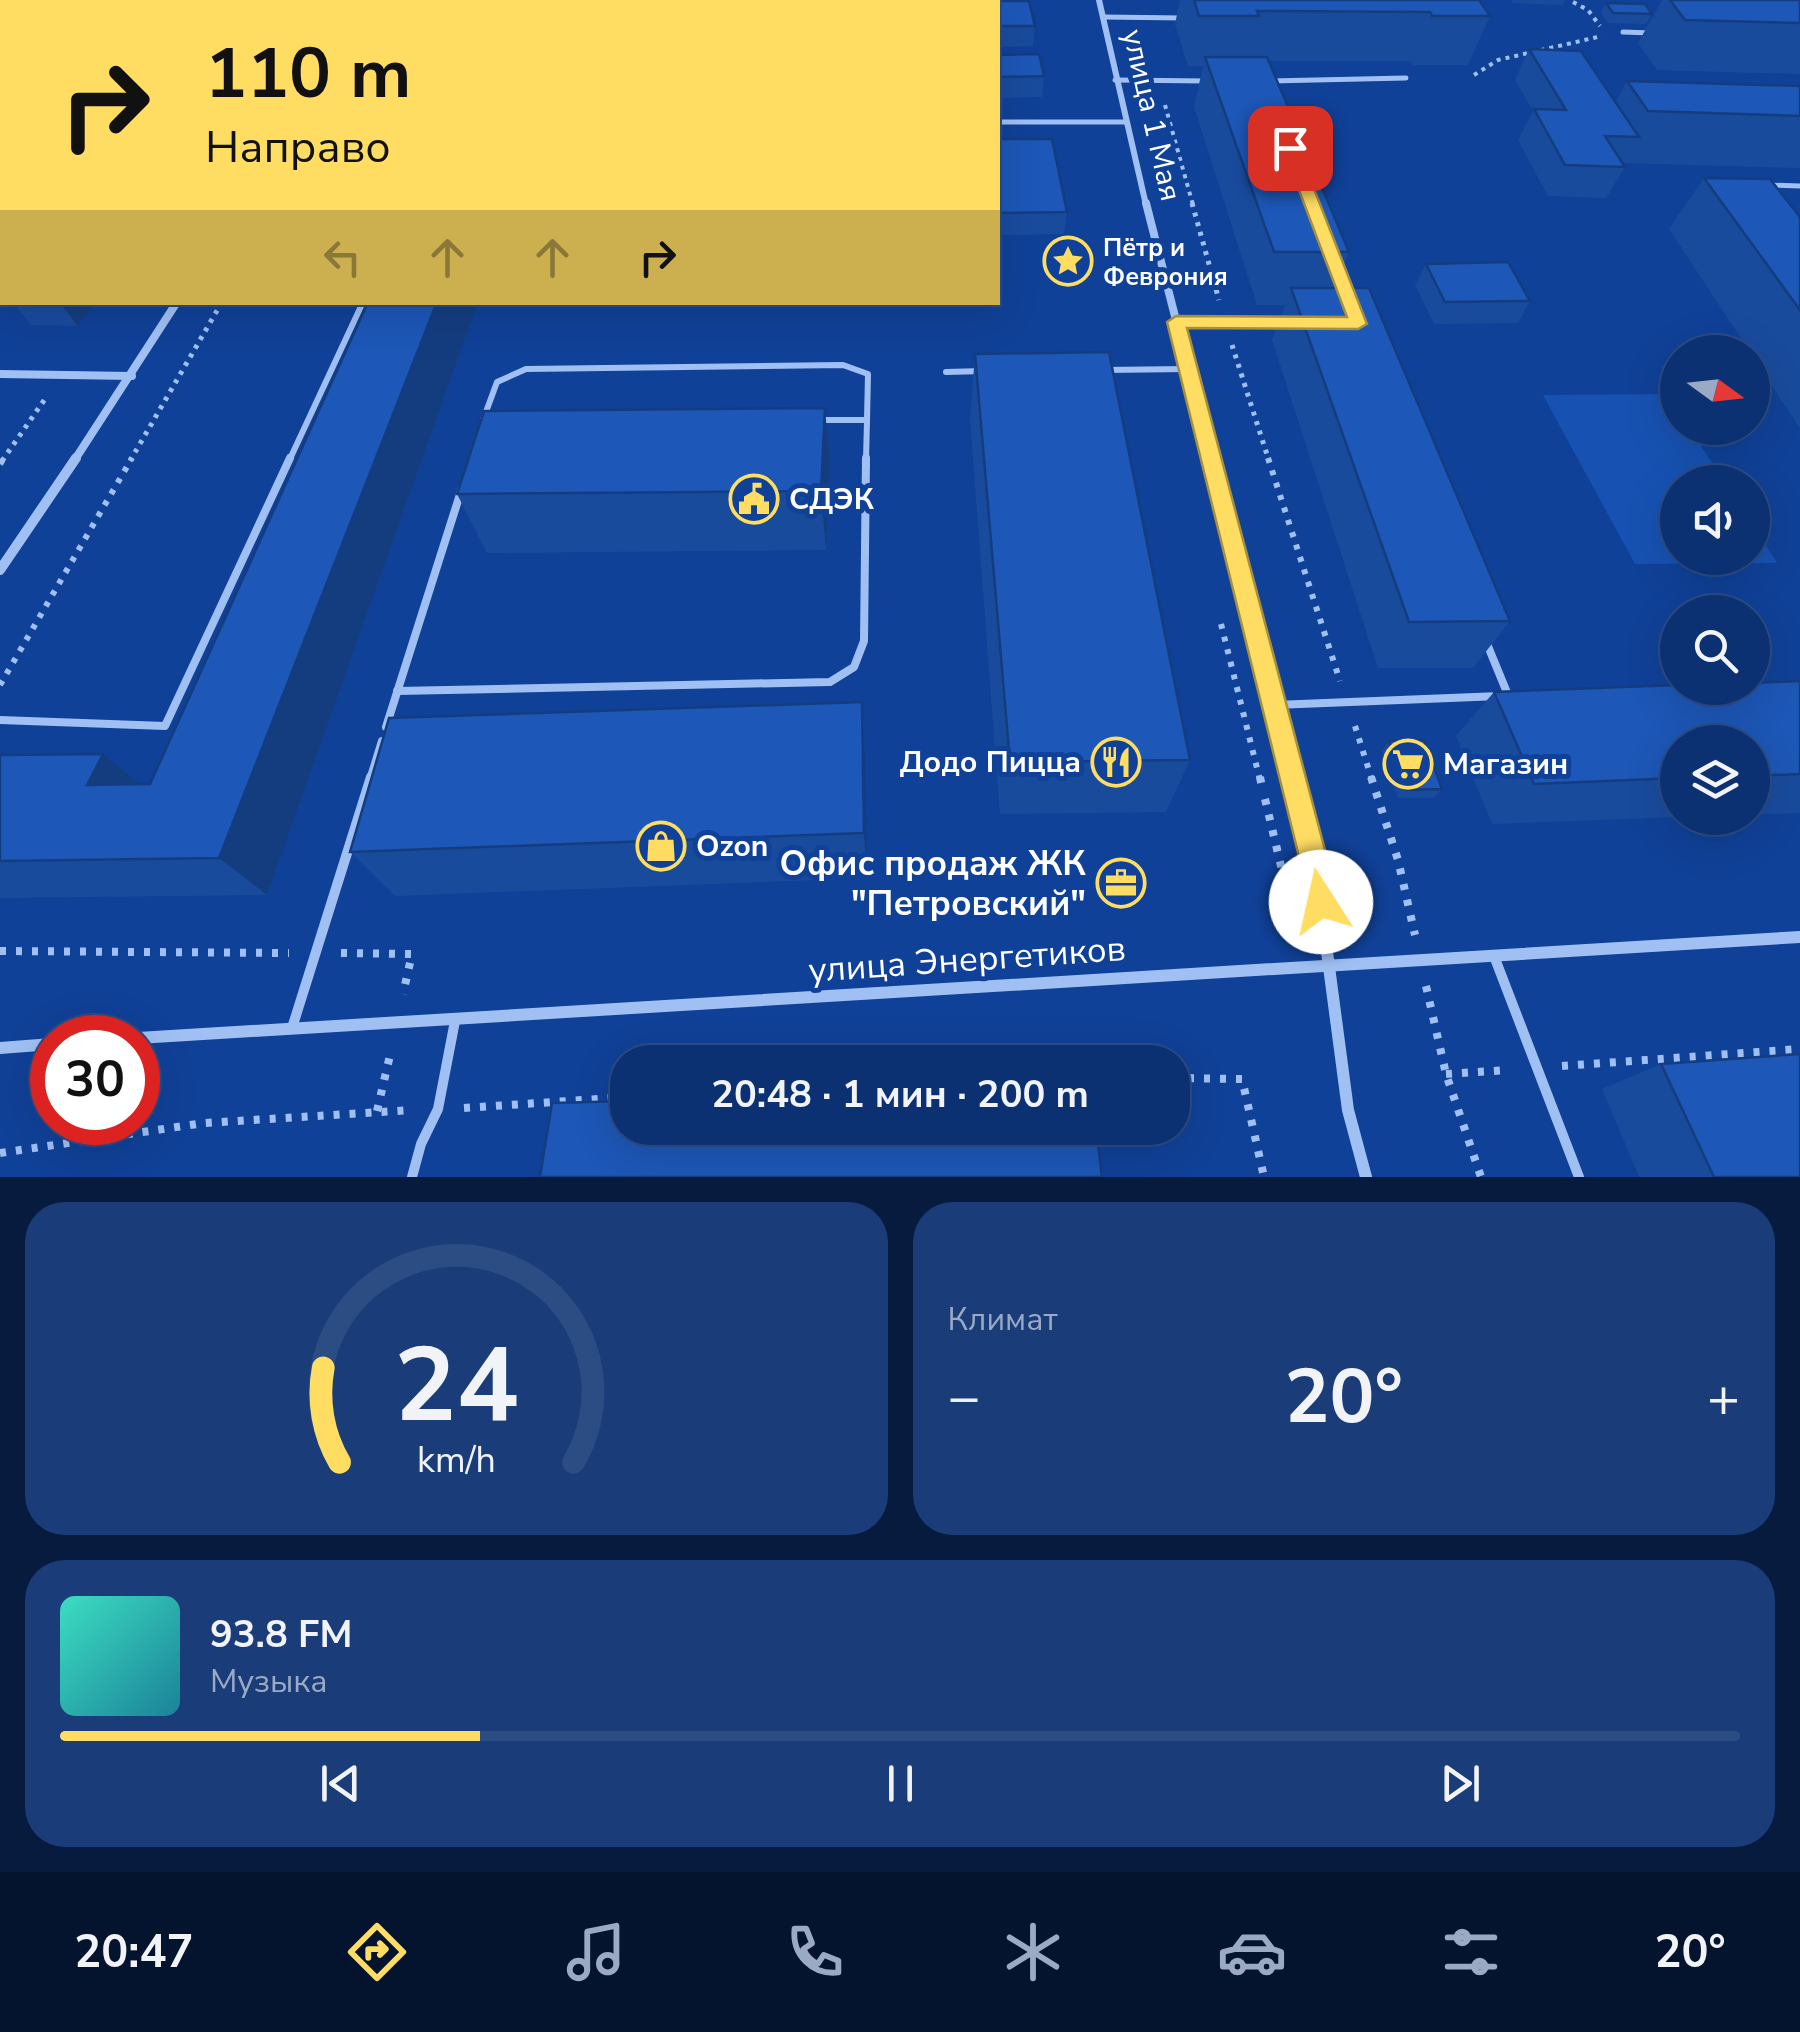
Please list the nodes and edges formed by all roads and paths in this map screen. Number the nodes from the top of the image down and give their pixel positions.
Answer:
1 (1099, 0) edge
2 (1573, 2) dead end
3 (1104, 17) junction
4 (1197, 18) edge
5 (1623, 32) dead end
6 (1662, 33) dead end
7 (1474, 74) dead end
8 (1406, 78) dead end
9 (1116, 80) junction
10 (1158, 80) junction
11 (1211, 81) edge
12 (1270, 98) edge
13 (1000, 122) edge
14 (1125, 122) junction
15 (1747, 184) edge
16 (1800, 186) edge
17 (1335, 260) edge
18 (175, 305) edge
19 (220, 305) edge
20 (362, 305) edge
21 (1352, 308) edge
22 (1176, 322) junction
23 (1225, 322) junction
24 (1301, 323) edge
25 (1188, 369) junction
26 (1101, 370) edge
27 (1004, 371) edge
28 (946, 372) dead end
29 (0, 374) edge
30 (132, 376) junction
31 (49, 394) dead end
32 (484, 420) junction
33 (502, 420) edge
34 (810, 420) edge
35 (867, 420) junction
36 (478, 438) edge
37 (0, 464) edge
38 (466, 474) edge
39 (0, 570) edge
40 (1479, 625) edge
41 (0, 686) edge
42 (398, 691) junction
43 (1528, 695) edge
44 (1508, 696) junction
45 (1347, 703) junction
46 (1275, 705) junction
47 (0, 720) edge
48 (1800, 937) edge
49 (0, 952) edge
50 (318, 953) junction
51 (1494, 956) junction
52 (1420, 960) junction
53 (1330, 968) junction
54 (454, 1020) junction
55 (397, 1024) junction
56 (292, 1029) junction
57 (160, 1037) edge
58 (30, 1046) edge
59 (0, 1048) edge
60 (1800, 1049) edge
61 (1538, 1068) junction
62 (1446, 1074) junction
63 (1190, 1078) edge
64 (610, 1099) edge
65 (438, 1109) junction
66 (377, 1110) junction
67 (0, 1154) edge
68 (412, 1177) edge
69 (1264, 1177) edge
70 (1366, 1177) edge
71 (1480, 1177) edge
72 (1579, 1177) edge

1 - 3 street, улица 1 Мая
2 - 7 path
3 - 4 lane
3 - 9 street, улица 1 Мая
5 - 6 lane
8 - 12 lane
9 - 10 lane
9 - 14 street, улица 1 Мая
10 - 11 lane
10 - 23 path
13 - 14 lane
14 - 22 street, улица 1 Мая
15 - 16 lane
17 - 21 lane
18 - 30 street
19 - 41 path
20 - 47 lane
22 - 23 lane
22 - 25 street, улица 1 Мая
23 - 24 lane
23 - 45 path
25 - 26 lane
25 - 46 street, улица 1 Мая
27 - 28 lane
29 - 30 street
30 - 39 street
31 - 37 path
32 - 33 lane
32 - 35 lane
32 - 36 lane
34 - 35 lane
35 - 42 lane
38 - 42 lane
40 - 44 lane
42 - 50 lane
43 - 44 lane
44 - 45 lane
45 - 46 lane
45 - 52 path
46 - 53 street, улица 1 Мая
48 - 51 street, улица Энергетиков
49 - 50 path
50 - 55 path
50 - 56 lane
51 - 52 street, улица Энергетиков
51 - 61 lane
52 - 53 street, улица Энергетиков
52 - 62 path
53 - 54 street, улица Энергетиков
53 - 70 street, улица 1 Мая
54 - 55 street, улица Энергетиков
54 - 65 lane
55 - 56 street, улица Энергетиков
55 - 66 path
56 - 57 street, улица Энергетиков
58 - 59 street
60 - 61 path
61 - 62 path
61 - 72 lane
62 - 71 path
63 - 69 path
64 - 65 path
65 - 66 path
65 - 68 lane
66 - 67 path

